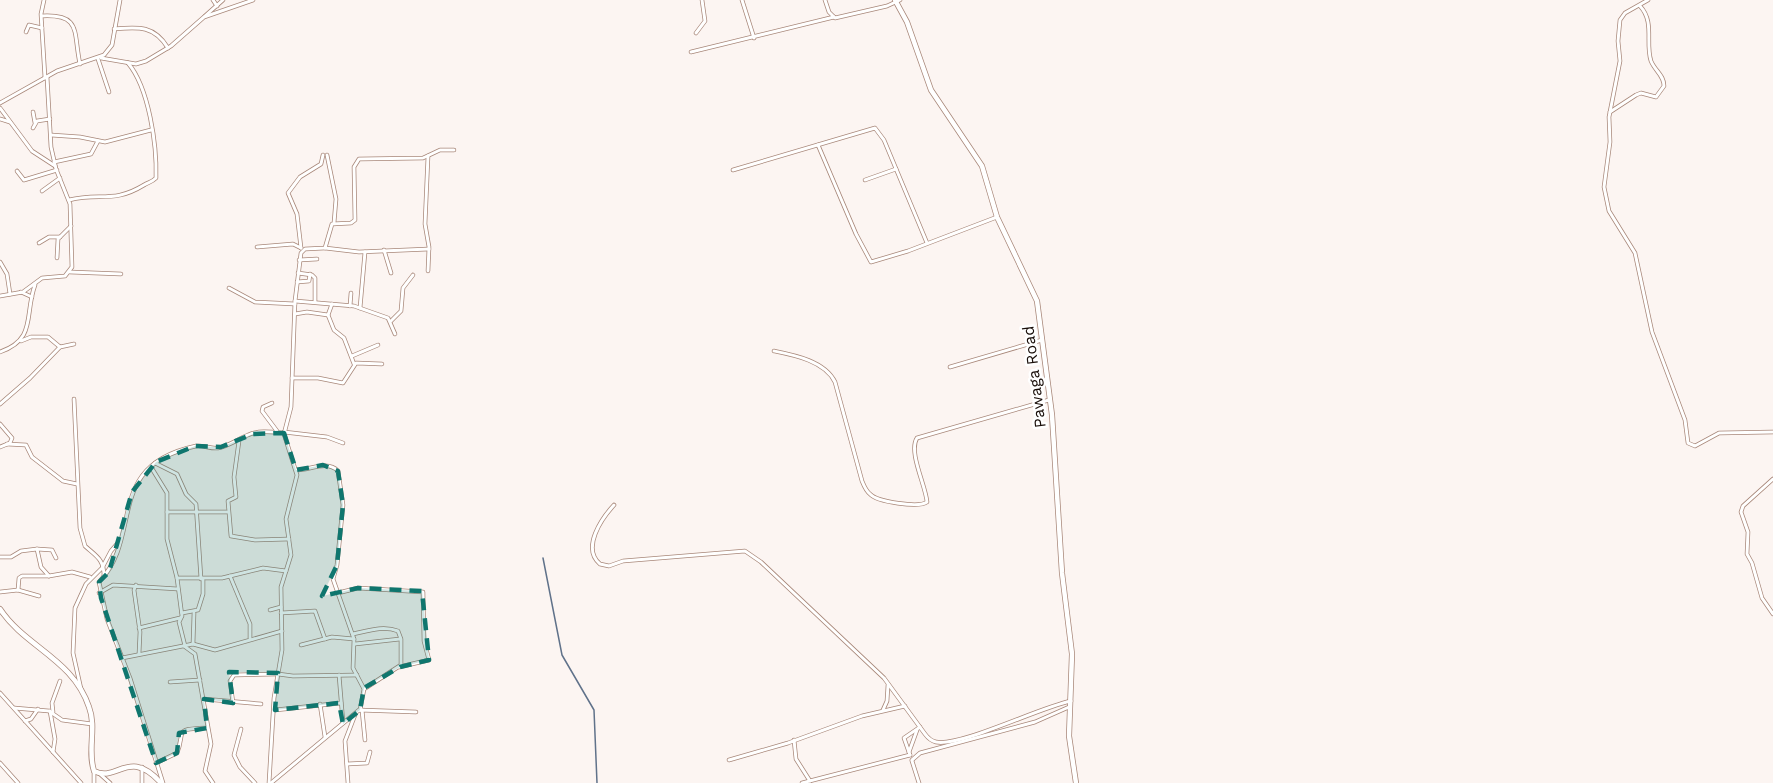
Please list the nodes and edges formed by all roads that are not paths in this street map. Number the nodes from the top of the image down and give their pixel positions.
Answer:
1 (44, 0) edge
2 (120, 0) edge
3 (213, 0) edge
4 (223, 0) edge
5 (253, 0) edge
6 (702, 0) edge
7 (742, 0) edge
8 (825, 0) edge
9 (897, 0) edge
10 (1648, 0) edge
11 (217, 6) junction
12 (1640, 6) junction
13 (42, 16) junction
14 (204, 17) junction
15 (834, 17) junction
16 (42, 28) junction
17 (114, 29) junction
18 (26, 32) dead end
19 (696, 33) dead end
20 (754, 38) junction
21 (168, 48) junction
22 (691, 52) dead end
23 (99, 58) junction
24 (128, 63) junction
25 (80, 64) junction
26 (46, 78) junction
27 (109, 92) dead end
28 (0, 103) edge
29 (0, 108) edge
30 (33, 112) dead end
31 (1610, 112) junction
32 (0, 119) edge
33 (50, 119) junction
34 (10, 122) junction
35 (35, 123) junction
36 (33, 128) dead end
37 (151, 130) junction
38 (51, 135) junction
39 (98, 141) junction
40 (818, 145) junction
41 (454, 150) dead end
42 (428, 156) junction
43 (55, 166) junction
44 (896, 169) junction
45 (733, 170) dead end
46 (17, 171) dead end
47 (60, 178) junction
48 (865, 180) dead end
49 (42, 191) dead end
50 (69, 200) junction
51 (998, 217) junction
52 (334, 223) junction
53 (71, 226) junction
54 (60, 237) junction
55 (39, 243) dead end
56 (927, 243) junction
57 (257, 247) dead end
58 (325, 248) junction
59 (302, 249) junction
60 (429, 249) junction
61 (384, 250) junction
62 (365, 252) junction
63 (57, 258) dead end
64 (317, 259) dead end
65 (299, 260) junction
66 (0, 262) edge
67 (428, 271) dead end
68 (70, 272) junction
69 (298, 273) junction
70 (391, 273) dead end
71 (122, 274) dead end
72 (310, 274) junction
73 (413, 275) dead end
74 (297, 282) junction
75 (36, 283) junction
76 (229, 288) dead end
77 (21, 292) junction
78 (351, 293) dead end
79 (10, 294) junction
80 (0, 296) edge
81 (32, 297) junction
82 (315, 302) junction
83 (295, 303) junction
84 (332, 304) junction
85 (350, 306) junction
86 (360, 308) junction
87 (294, 315) junction
88 (328, 315) junction
89 (391, 321) junction
90 (395, 334) dead end
91 (1042, 340) junction
92 (20, 342) junction
93 (74, 344) dead end
94 (378, 345) dead end
95 (60, 347) junction
96 (774, 351) dead end
97 (0, 352) edge
98 (352, 356) junction
99 (354, 364) junction
100 (382, 364) dead end
101 (950, 367) dead end
102 (292, 378) junction
103 (74, 399) dead end
104 (1051, 399) junction
105 (272, 403) dead end
106 (0, 404) edge
107 (0, 424) edge
108 (278, 432) junction
109 (284, 432) junction
110 (1773, 432) edge
111 (239, 440) junction
112 (343, 443) dead end
113 (7, 444) junction
114 (0, 447) edge
115 (155, 463) junction
116 (152, 467) junction
117 (296, 470) junction
118 (1773, 478) edge
119 (77, 484) junction
120 (614, 505) dead end
121 (166, 512) junction
122 (227, 512) junction
123 (197, 514) junction
124 (289, 539) junction
125 (119, 543) junction
126 (37, 549) junction
127 (0, 557) edge
128 (56, 558) dead end
129 (104, 566) junction
130 (286, 571) junction
131 (49, 576) junction
132 (230, 576) junction
133 (91, 577) junction
134 (104, 577) junction
135 (177, 578) junction
136 (202, 580) junction
137 (136, 585) junction
138 (178, 589) junction
139 (18, 590) junction
140 (0, 592) edge
141 (99, 593) junction
142 (338, 593) junction
143 (39, 596) dead end
144 (281, 607) junction
145 (0, 609) edge
146 (270, 610) dead end
147 (194, 613) junction
148 (281, 613) junction
149 (1773, 614) edge
150 (182, 616) junction
151 (139, 628) junction
152 (282, 631) junction
153 (352, 634) junction
154 (250, 638) junction
155 (325, 639) junction
156 (401, 639) junction
157 (354, 641) junction
158 (193, 644) junction
159 (301, 645) dead end
160 (185, 646) junction
161 (139, 654) junction
162 (122, 658) junction
163 (399, 667) junction
164 (278, 674) junction
165 (339, 675) junction
166 (357, 675) junction
167 (200, 680) junction
168 (60, 681) dead end
169 (170, 682) dead end
170 (888, 683) junction
171 (81, 689) junction
172 (364, 689) junction
173 (0, 693) edge
174 (204, 699) junction
175 (233, 703) junction
176 (341, 703) junction
177 (1070, 703) junction
178 (261, 704) dead end
179 (320, 705) junction
180 (905, 706) junction
181 (14, 708) junction
182 (38, 709) junction
183 (275, 710) junction
184 (361, 710) junction
185 (883, 710) junction
186 (51, 712) junction
187 (416, 712) dead end
188 (356, 714) junction
189 (25, 721) junction
190 (343, 724) junction
191 (93, 725) junction
192 (207, 728) junction
193 (918, 728) junction
194 (241, 729) dead end
195 (325, 737) junction
196 (365, 740) dead end
197 (794, 740) junction
198 (52, 752) junction
199 (370, 752) dead end
200 (910, 754) junction
201 (729, 760) dead end
202 (912, 760) junction
203 (0, 763) edge
204 (156, 763) junction
205 (347, 764) junction
206 (142, 767) junction
207 (97, 772) junction
208 (810, 781) junction
209 (18, 783) edge
210 (81, 783) edge
211 (94, 783) edge
212 (110, 783) edge
213 (142, 783) edge
214 (162, 783) edge
215 (213, 783) edge
216 (255, 783) edge
217 (270, 783) edge
218 (348, 783) edge
219 (802, 783) edge
220 (920, 783) edge
221 (1076, 783) edge

1 - 13 street
2 - 17 street
3 - 11 street
4 - 11 street
5 - 14 street
6 - 19 street
7 - 20 street
8 - 15 street
9 - 15 street
9 - 51 main road, Pawaga Road
10 - 12 street
11 - 14 street
12 - 31 street
12 - 31 street
13 - 16 street
13 - 25 street
14 - 21 street
15 - 20 street
16 - 18 street
16 - 26 street
17 - 21 street
17 - 23 street
20 - 22 street
21 - 24 street
23 - 24 street
23 - 25 street
23 - 27 street
24 - 37 street
25 - 26 street
26 - 28 street
26 - 33 street
29 - 34 street
30 - 35 street
31 - 110 street
32 - 34 street
33 - 35 street
33 - 38 street
34 - 43 street
35 - 36 street
37 - 39 street
37 - 50 street
38 - 39 street
38 - 43 street
39 - 43 street
40 - 44 street
40 - 45 street
40 - 56 street
41 - 42 street
42 - 52 street
42 - 60 street
43 - 46 street
43 - 47 street
44 - 48 street
44 - 56 street
47 - 49 street
47 - 50 street
50 - 53 street
51 - 56 street
51 - 91 main road, Pawaga Road
52 - 58 street
52 - 59 street
53 - 54 street
53 - 68 street
54 - 55 street
54 - 63 street
57 - 59 street
58 - 59 street
58 - 62 street
59 - 65 street
60 - 61 street
60 - 67 street
61 - 62 street
61 - 70 street
62 - 86 street
64 - 65 street
65 - 69 street
66 - 79 street
68 - 71 street
68 - 75 street
69 - 72 street
69 - 74 street
72 - 74 street
72 - 82 street
73 - 89 street
74 - 83 street
75 - 77 street
75 - 81 street
76 - 83 street
77 - 79 street
77 - 81 street
78 - 85 street
79 - 80 street
81 - 92 street
82 - 83 street
82 - 84 street
83 - 87 street
84 - 85 street
84 - 88 street
85 - 86 street
86 - 89 street
87 - 88 street
87 - 102 street
88 - 98 street
89 - 90 street
91 - 101 street
91 - 104 main road, Pawaga Road
92 - 95 street
92 - 97 street
93 - 95 street
94 - 98 street
95 - 106 street
96 - 104 street
98 - 99 street
99 - 100 street
99 - 102 street
102 - 109 street
103 - 119 street
104 - 177 main road, Pawaga Road
105 - 108 street
107 - 113 street
108 - 109 street
108 - 111 street
109 - 112 street
109 - 117 street
111 - 115 street
111 - 122 street
113 - 114 street
113 - 119 street
115 - 116 street
115 - 123 street
116 - 121 street
116 - 125 street
117 - 124 street
117 - 142 street
118 - 149 street
119 - 129 street
120 - 170 street
121 - 123 street
121 - 135 street
122 - 123 street
122 - 124 street
123 - 136 street
124 - 130 street
125 - 129 street
125 - 134 street
126 - 127 street
126 - 128 street
126 - 131 street
129 - 133 street
129 - 134 street
130 - 132 street
130 - 144 street
131 - 133 street
131 - 139 street
132 - 136 street
132 - 154 street
133 - 171 street
134 - 141 street
135 - 136 street
135 - 138 street
136 - 147 street
137 - 138 street
137 - 141 street
137 - 151 street
138 - 150 street
139 - 140 street
139 - 143 street
141 - 162 street
142 - 153 street
142 - 163 street
144 - 146 street
144 - 148 street
145 - 171 main road
147 - 150 street
147 - 158 street
148 - 152 street
148 - 155 street
150 - 151 street
150 - 160 street
151 - 161 street
152 - 154 street
152 - 164 street
153 - 156 street
153 - 157 street
154 - 158 street
155 - 157 street
155 - 159 street
156 - 157 street
156 - 163 street
157 - 166 street
158 - 160 street
160 - 161 street
160 - 167 street
161 - 162 street
162 - 204 street
163 - 172 street
164 - 165 street
164 - 175 street
164 - 183 street
165 - 166 street
165 - 176 street
166 - 172 street
167 - 169 street
167 - 174 street
168 - 186 street
170 - 180 street
170 - 185 street
171 - 191 main road
172 - 184 street
173 - 181 street
174 - 175 street
174 - 192 street
175 - 178 street
176 - 179 street
176 - 190 street
177 - 193 street
177 - 202 street
177 - 221 main road, Pawaga Road
179 - 183 street
179 - 195 street
180 - 185 street
180 - 193 street
181 - 182 street
181 - 189 street
182 - 186 street
182 - 189 street
183 - 217 street
184 - 187 street
184 - 188 street
184 - 196 street
185 - 197 street
186 - 191 street
186 - 198 street
188 - 190 street
188 - 205 street
189 - 198 street
190 - 195 street
191 - 207 main road
192 - 204 street
192 - 215 street
193 - 200 street
193 - 200 street
194 - 216 street
195 - 217 street
197 - 201 street
197 - 208 street
198 - 210 street
199 - 205 street
200 - 202 street
200 - 208 street
202 - 220 street
203 - 209 street
204 - 214 street
205 - 218 street
206 - 207 main road
206 - 213 street
206 - 214 main road
207 - 211 street
207 - 212 street
208 - 219 street

